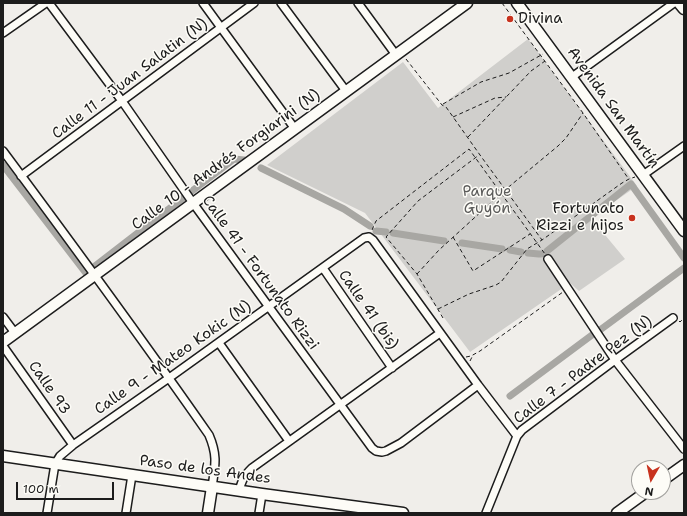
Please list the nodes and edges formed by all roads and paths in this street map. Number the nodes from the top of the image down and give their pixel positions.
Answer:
1 (47, 3) edge
2 (203, 3) edge
3 (254, 3) edge
4 (281, 3) edge
5 (358, 3) edge
6 (466, 3) edge
7 (502, 3) edge
8 (517, 3) edge
9 (674, 3) edge
10 (679, 3) edge
11 (684, 9) edge
12 (221, 28) junction
13 (3, 33) edge
14 (551, 50) junction
15 (398, 53) junction
16 (541, 56) junction
17 (545, 62) junction
18 (572, 77) junction
19 (346, 91) junction
20 (506, 96) junction
21 (122, 101) junction
22 (442, 104) junction
23 (583, 114) junction
24 (453, 117) junction
25 (295, 129) junction
26 (467, 137) junction
27 (684, 146) edge
28 (3, 151) edge
29 (480, 155) junction
30 (476, 158) junction
31 (643, 175) junction
32 (22, 176) junction
33 (628, 179) junction
34 (505, 190) junction
35 (501, 194) junction
36 (193, 203) junction
37 (684, 231) edge
38 (530, 234) junction
39 (369, 237) junction
40 (453, 237) junction
41 (542, 240) junction
42 (537, 243) junction
43 (548, 259) joint
44 (323, 268) junction
45 (417, 274) junction
46 (95, 275) junction
47 (568, 289) junction
48 (269, 306) junction
49 (438, 310) junction
50 (3, 317) edge
51 (443, 318) dead end
52 (673, 318) dead end
53 (15, 333) junction
54 (440, 333) junction
55 (3, 342) edge
56 (218, 343) junction
57 (3, 346) edge
58 (457, 356) junction
59 (615, 360) junction
60 (392, 368) junction
61 (169, 378) junction
62 (478, 385) junction
63 (340, 405) junction
64 (516, 436) junction
65 (289, 441) junction
66 (73, 445) junction
67 (684, 449) edge
68 (3, 456) edge
69 (55, 464) junction
70 (684, 465) edge
71 (671, 474) edge
72 (132, 475) junction
73 (212, 487) junction
74 (239, 491) junction
75 (262, 494) junction
76 (635, 500) edge
77 (373, 511) edge
78 (47, 513) edge
79 (126, 513) edge
80 (208, 513) edge
81 (259, 513) edge
82 (403, 513) edge
83 (486, 513) edge
84 (617, 513) edge

1 - 13 street
1 - 21 street, Calle 41 - Fortunato Rizzi
2 - 12 street
3 - 12 street, Calle 11 - Juan Salatin (N)
4 - 19 street
5 - 15 street
6 - 15 street, Calle 10 - Andrés Forgiarini (N)
7 - 16 path
8 - 14 street, Avenida San Martín
9 - 18 street
10 - 11 street
12 - 21 street, Calle 11 - Juan Salatin (N)
12 - 25 street
14 - 16 path
14 - 18 street, Avenida San Martín
15 - 19 street, Calle 10 - Andrés Forgiarini (N)
15 - 22 path
16 - 17 path
16 - 22 path
17 - 20 path
17 - 23 path
18 - 31 street, Avenida San Martín
19 - 25 street, Calle 10 - Andrés Forgiarini (N)
20 - 24 path
20 - 26 path
21 - 32 street, Calle 11 - Juan Salatin (N)
21 - 36 street, Calle 41 - Fortunato Rizzi
22 - 24 path
23 - 33 path
23 - 34 path
24 - 26 path
25 - 36 street, Calle 10 - Andrés Forgiarini (N)
26 - 29 path
27 - 31 street
28 - 32 street
29 - 30 path
29 - 34 path
30 - 35 path
30 - 39 path
30 - 45 path
31 - 33 path
31 - 37 street, Avenida San Martín
32 - 46 street
33 - 41 path
34 - 35 path
34 - 41 path
35 - 38 path
35 - 40 path
36 - 46 street, Calle 10 - Andrés Forgiarini (N)
36 - 48 street, Calle 41 - Fortunato Rizzi
38 - 40 path
38 - 42 path
39 - 44 street, Calle 9 - Mateo Kokic (N)
39 - 54 street
40 - 45 path
41 - 42 path
42 - 43 path
42 - 49 path
43 - 47 street
44 - 48 street, Calle 9 - Mateo Kokic (N)
44 - 60 street, Calle 41 (bis)
45 - 49 path
46 - 53 street, Calle 10 - Andrés Forgiarini (N)
46 - 61 street
47 - 58 path
47 - 59 street
48 - 56 street, Calle 9 - Mateo Kokic (N)
48 - 63 street, Calle 41 - Fortunato Rizzi
49 - 51 path
50 - 53 street
52 - 59 street, Calle 7 - Padre Pez (N)
53 - 55 street, Calle 10 - Andrés Forgiarini (N)
54 - 58 street
54 - 60 street
56 - 61 street, Calle 9 - Mateo Kokic (N)
56 - 65 street
57 - 66 street, Calle 93
58 - 62 street
59 - 64 street, Calle 7 - Padre Pez (N)
59 - 67 street
60 - 63 street
61 - 66 street, Calle 9 - Mateo Kokic (N)
61 - 73 street
62 - 63 street, Calle 41 - Fortunato Rizzi
62 - 64 street
63 - 65 street
64 - 83 street, Calle 7 - Padre Pez (N)
65 - 74 street
66 - 69 street, Calle 9 - Mateo Kokic (N)
68 - 69 street, Paso de los Andes
69 - 72 street, Paso de los Andes
69 - 78 street
70 - 71 street
72 - 73 street, Paso de los Andes
72 - 79 street
73 - 74 street, Paso de los Andes
73 - 80 street
74 - 75 street, Paso de los Andes
75 - 77 street, Paso de los Andes
75 - 81 street
76 - 84 street
77 - 82 street, Paso de los Andes

